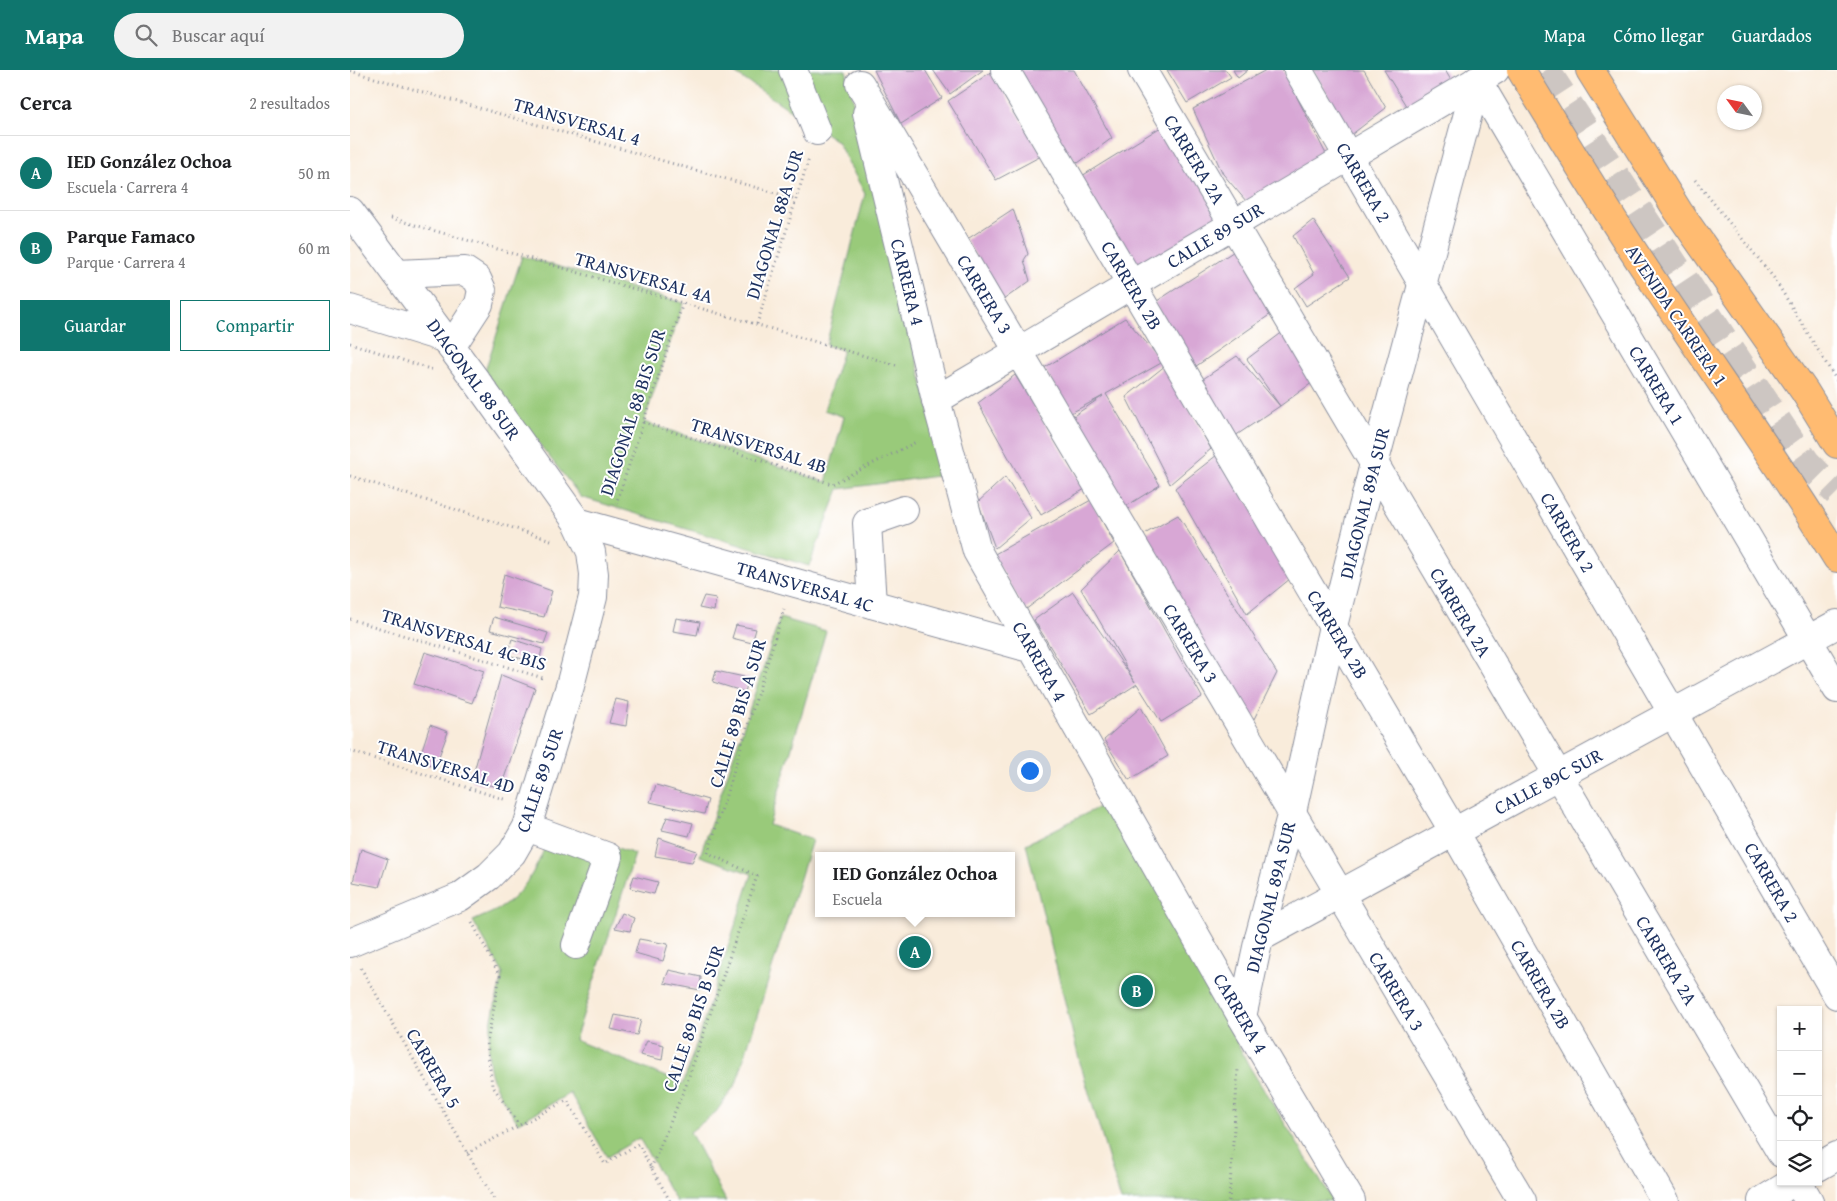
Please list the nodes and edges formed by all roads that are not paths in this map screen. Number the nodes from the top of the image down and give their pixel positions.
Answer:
1 (793, 70) edge
2 (1005, 70) edge
3 (1142, 70) edge
4 (1298, 70) edge
5 (1521, 70) edge
6 (1590, 70) edge
7 (1486, 75) edge
8 (859, 77) edge
9 (817, 131) road end
10 (1348, 156) junction
11 (350, 211) edge
12 (1233, 225) junction
13 (397, 274) junction
14 (1422, 283) junction
15 (1132, 285) junction
16 (350, 309) edge
17 (447, 342) junction
18 (1019, 351) junction
19 (933, 387) junction
20 (1825, 409) edge
21 (1837, 444) edge
22 (1374, 464) junction
23 (904, 510) dead end
24 (577, 522) junction
25 (591, 552) joint
26 (1837, 558) edge
27 (872, 604) junction
28 (1837, 624) edge
29 (1333, 626) junction
30 (1808, 640) junction
31 (1033, 649) junction
32 (1837, 689) edge
33 (1673, 713) junction
34 (1558, 776) junction
35 (1292, 812) junction
36 (530, 817) junction
37 (1454, 832) junction
38 (1340, 894) junction
39 (1259, 938) junction
40 (576, 945) dead end
41 (355, 954) edge
42 (1837, 995) edge
43 (1242, 1017) junction
44 (1777, 1146) edge
45 (1837, 1156) edge
46 (1822, 1165) edge
47 (1786, 1186) edge
48 (1800, 1186) edge
49 (1351, 1201) edge
50 (1522, 1201) edge
51 (1665, 1201) edge
52 (1762, 1201) edge
53 (1809, 1201) edge

1 - 9 street
2 - 15 street, CARRERA 2B
3 - 12 street, CARRERA 2A
4 - 10 street, CARRERA 2
5 - 26 highway, AVENIDA CARRERA 1
6 - 20 highway
7 - 10 street, CALLE 89 SUR
7 - 14 street, DIAGONAL 89A SUR
7 - 30 street, CARRERA 1
8 - 18 street, CARRERA 3
8 - 19 street, CARRERA 4
10 - 12 street, CALLE 89 SUR
10 - 14 street, CARRERA 2
11 - 13 street, DIAGONAL 88 SUR
12 - 15 street, CALLE 89 SUR
12 - 22 street, CARRERA 2A
13 - 17 street, DIAGONAL 88 SUR
13 - 17 street
14 - 22 street, DIAGONAL 89A SUR
14 - 33 street, CARRERA 2
15 - 18 street, CALLE 89 SUR
15 - 29 street, CARRERA 2B
16 - 17 street
17 - 24 street, DIAGONAL 88 SUR
18 - 19 street, CALLE 89 SUR
18 - 35 street, CARRERA 3
19 - 31 street, CARRERA 4
20 - 21 highway
22 - 29 street, DIAGONAL 89A SUR
22 - 34 street, CARRERA 2A
23 - 27 street
24 - 25 street, DIAGONAL 88 SUR
24 - 27 street, TRANSVERSAL 4C
25 - 36 street, CALLE 89 SUR
27 - 31 street, TRANSVERSAL 4C
28 - 30 street, CALLE 89C SUR
29 - 35 street, DIAGONAL 89A SUR
29 - 37 street, CARRERA 2B
30 - 32 street, CARRERA 1
30 - 33 street, CALLE 89C SUR
31 - 43 street, CARRERA 4
33 - 34 street, CALLE 89C SUR
33 - 42 street, CARRERA 2
34 - 37 street, CALLE 89C SUR
34 - 44 street, CARRERA 2A
35 - 38 street, CARRERA 3
35 - 39 street, DIAGONAL 89A SUR
36 - 40 street
36 - 41 street, CALLE 89 SUR
37 - 38 street, CALLE 89C SUR
37 - 51 street, CARRERA 2B
38 - 39 street, CALLE 89C SUR
38 - 50 street, CARRERA 3
39 - 43 street, DIAGONAL 89A SUR
43 - 49 street, CARRERA 4
45 - 46 street
47 - 52 street
48 - 53 street

